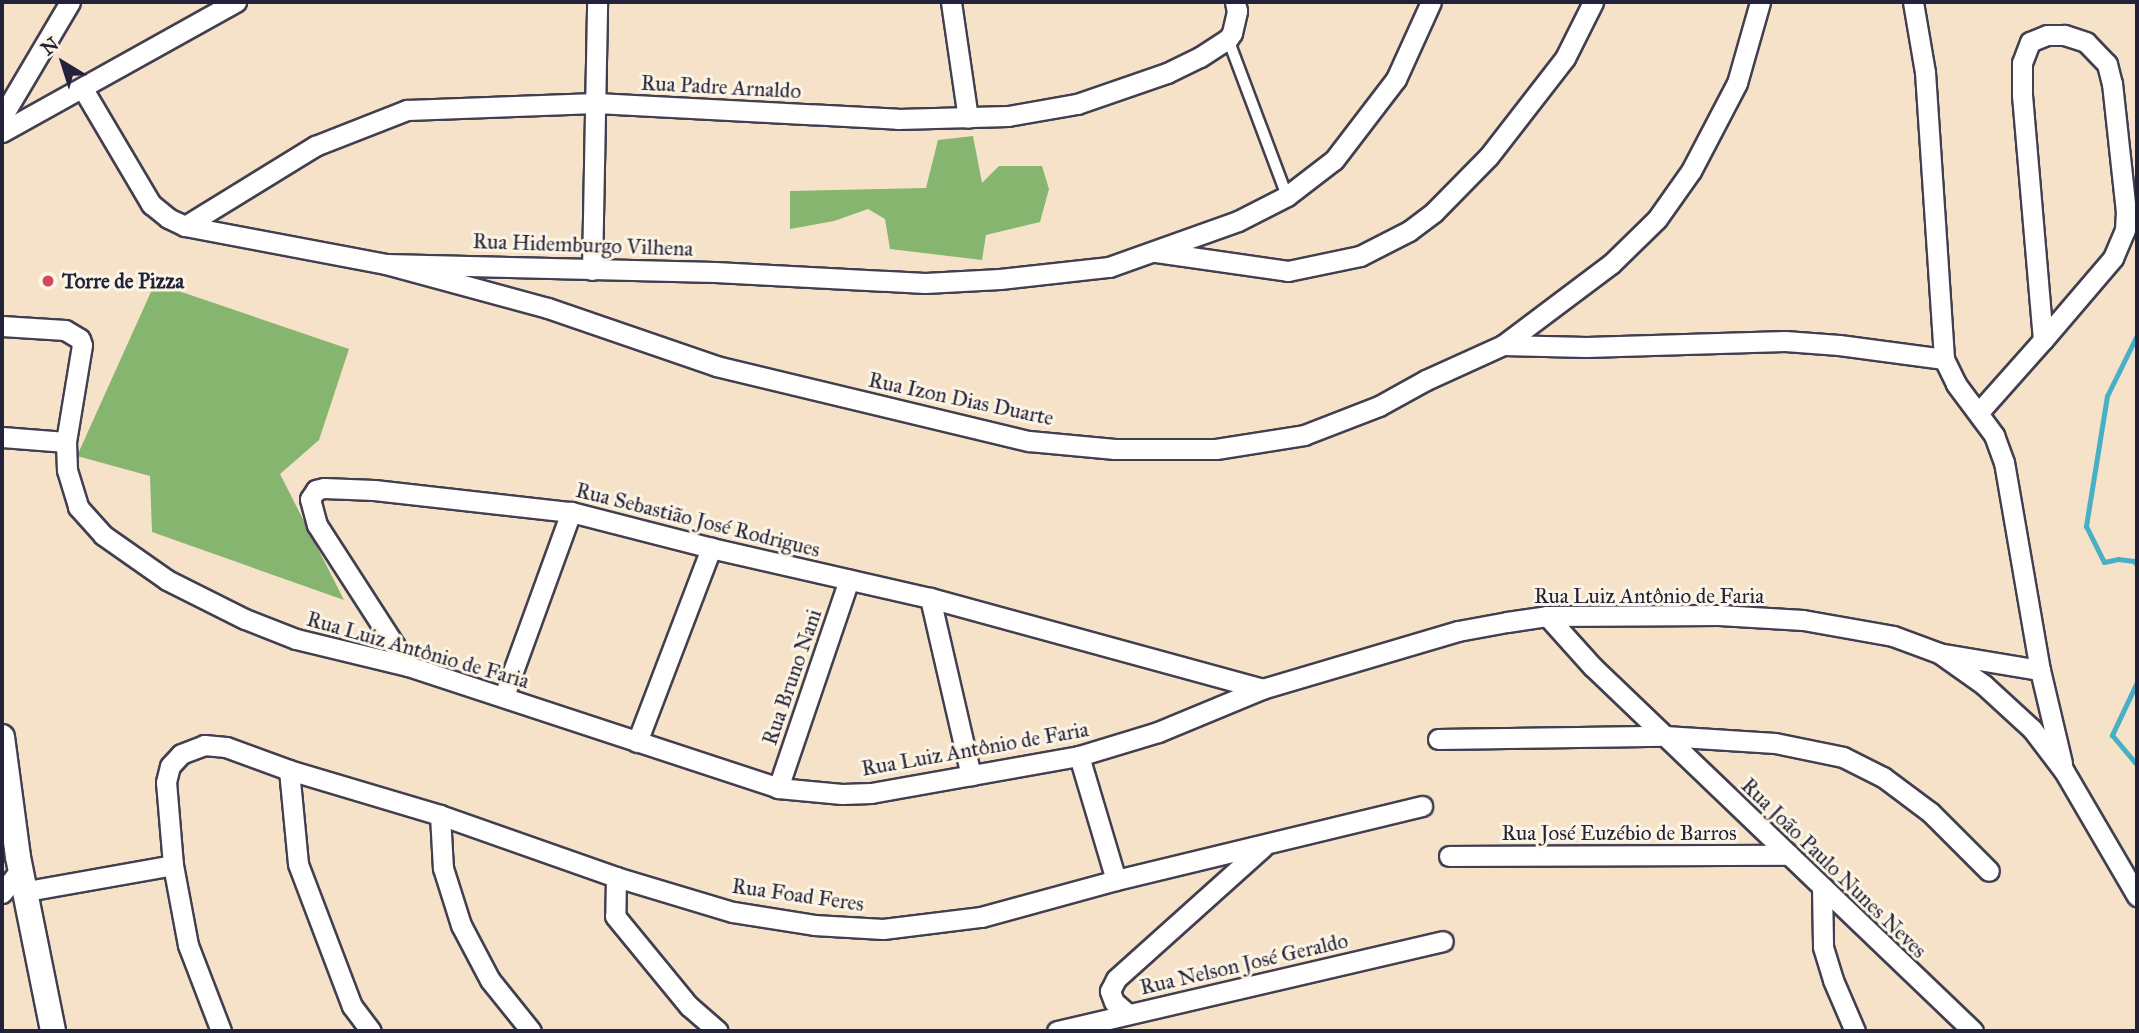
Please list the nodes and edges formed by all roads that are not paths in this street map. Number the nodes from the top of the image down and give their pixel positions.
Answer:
1 (70, 2) edge
2 (236, 2) edge
3 (597, 2) edge
4 (951, 2) edge
5 (1235, 2) edge
6 (1431, 2) edge
7 (1593, 2) edge
8 (1759, 2) edge
9 (1913, 2) edge
10 (1228, 39) junction
11 (83, 89) junction
12 (596, 103) junction
13 (2, 117) edge
14 (968, 118) junction
15 (2, 132) edge
16 (1287, 196) junction
17 (185, 226) junction
18 (1155, 251) junction
19 (386, 264) junction
20 (592, 270) junction
21 (2, 326) edge
22 (2043, 340) junction
23 (1503, 345) junction
24 (1944, 359) junction
25 (1979, 412) junction
26 (2, 437) edge
27 (66, 443) junction
28 (570, 512) junction
29 (711, 548) junction
30 (849, 580) junction
31 (930, 598) junction
32 (1548, 616) junction
33 (1939, 653) junction
34 (408, 666) junction
35 (2040, 670) junction
36 (1262, 689) junction
37 (504, 696) junction
38 (1665, 736) junction
39 (2, 737) edge
40 (1438, 738) dead end
41 (637, 742) junction
42 (1079, 756) junction
43 (289, 770) junction
44 (2064, 771) junction
45 (971, 775) junction
46 (778, 788) junction
47 (1422, 806) dead end
48 (440, 815) junction
49 (1265, 846) junction
50 (1790, 855) junction
51 (1449, 856) dead end
52 (173, 865) junction
53 (17, 868) edge
54 (1989, 871) dead end
55 (616, 877) junction
56 (1116, 880) junction
57 (1822, 887) junction
58 (2, 893) edge
59 (2137, 896) edge
60 (1443, 941) dead end
61 (1128, 1014) junction
62 (1086, 1027) edge
63 (53, 1031) edge
64 (221, 1031) edge
65 (371, 1031) edge
66 (531, 1031) edge
67 (718, 1031) edge
68 (1056, 1031) edge
69 (1855, 1031) edge
70 (1973, 1031) edge

1 - 13 street
2 - 11 street
3 - 12 street
4 - 14 street
5 - 10 street
6 - 16 street, Rua Hidemburgo Vilhena
7 - 18 street
8 - 23 street, Rua Izon Dias Duarte
9 - 24 street
10 - 14 street, Rua Padre Arnaldo
10 - 16 lane
11 - 15 street
11 - 17 street, Rua Hidemburgo Vilhena
12 - 14 street, Rua Padre Arnaldo
12 - 17 street, Rua Padre Arnaldo
12 - 20 street
16 - 18 street, Rua Hidemburgo Vilhena
17 - 19 street, Rua Hidemburgo Vilhena
18 - 20 street, Rua Hidemburgo Vilhena
19 - 20 street, Rua Hidemburgo Vilhena
19 - 23 street, Rua Izon Dias Duarte
21 - 27 street, Rua Luiz Antônio de Faria
22 - 22 street
22 - 25 street
23 - 24 street
24 - 25 street
25 - 35 street
26 - 27 street
27 - 34 street, Rua Luiz Antônio de Faria
28 - 29 street, Rua Sebastião José Rodrigues
28 - 34 street, Rua Sebastião José Rodrigues
28 - 37 street
29 - 30 street, Rua Sebastião José Rodrigues
29 - 41 street
30 - 31 street, Rua Sebastião José Rodrigues
30 - 46 street, Rua Bruno Nani
31 - 36 street, Rua Sebastião José Rodrigues
31 - 45 street
32 - 33 street, Rua Luiz Antônio de Faria
32 - 36 street, Rua Luiz Antônio de Faria
32 - 38 street, Rua João Paulo Nunes Neves
33 - 35 street, Rua Luiz Antônio de Faria
33 - 44 street, Rua Luiz Antônio de Faria
34 - 37 street, Rua Luiz Antônio de Faria
35 - 44 street
36 - 42 street, Rua Luiz Antônio de Faria
37 - 41 street, Rua Luiz Antônio de Faria
38 - 40 street
38 - 50 street, Rua João Paulo Nunes Neves
38 - 54 street
39 - 53 street
41 - 46 street, Rua Luiz Antônio de Faria
42 - 45 street, Rua Luiz Antônio de Faria
42 - 56 street
43 - 48 street, Rua Foad Feres
43 - 52 street, Rua Foad Feres
43 - 65 street
44 - 59 street
45 - 46 street, Rua Luiz Antônio de Faria
47 - 49 street, Rua Foad Feres
48 - 55 street, Rua Foad Feres
48 - 66 street
49 - 56 street, Rua Foad Feres
49 - 61 street
50 - 51 street, Rua José Euzébio de Barros
50 - 57 street, Rua João Paulo Nunes Neves
52 - 53 street
52 - 64 street
53 - 58 street
53 - 63 street
55 - 56 street, Rua Foad Feres
55 - 67 street
57 - 69 street
57 - 70 street, Rua João Paulo Nunes Neves
60 - 61 street, Rua Nelson José Geraldo
61 - 62 street, Rua Nelson José Geraldo
62 - 68 street, Rua Nelson José Geraldo

